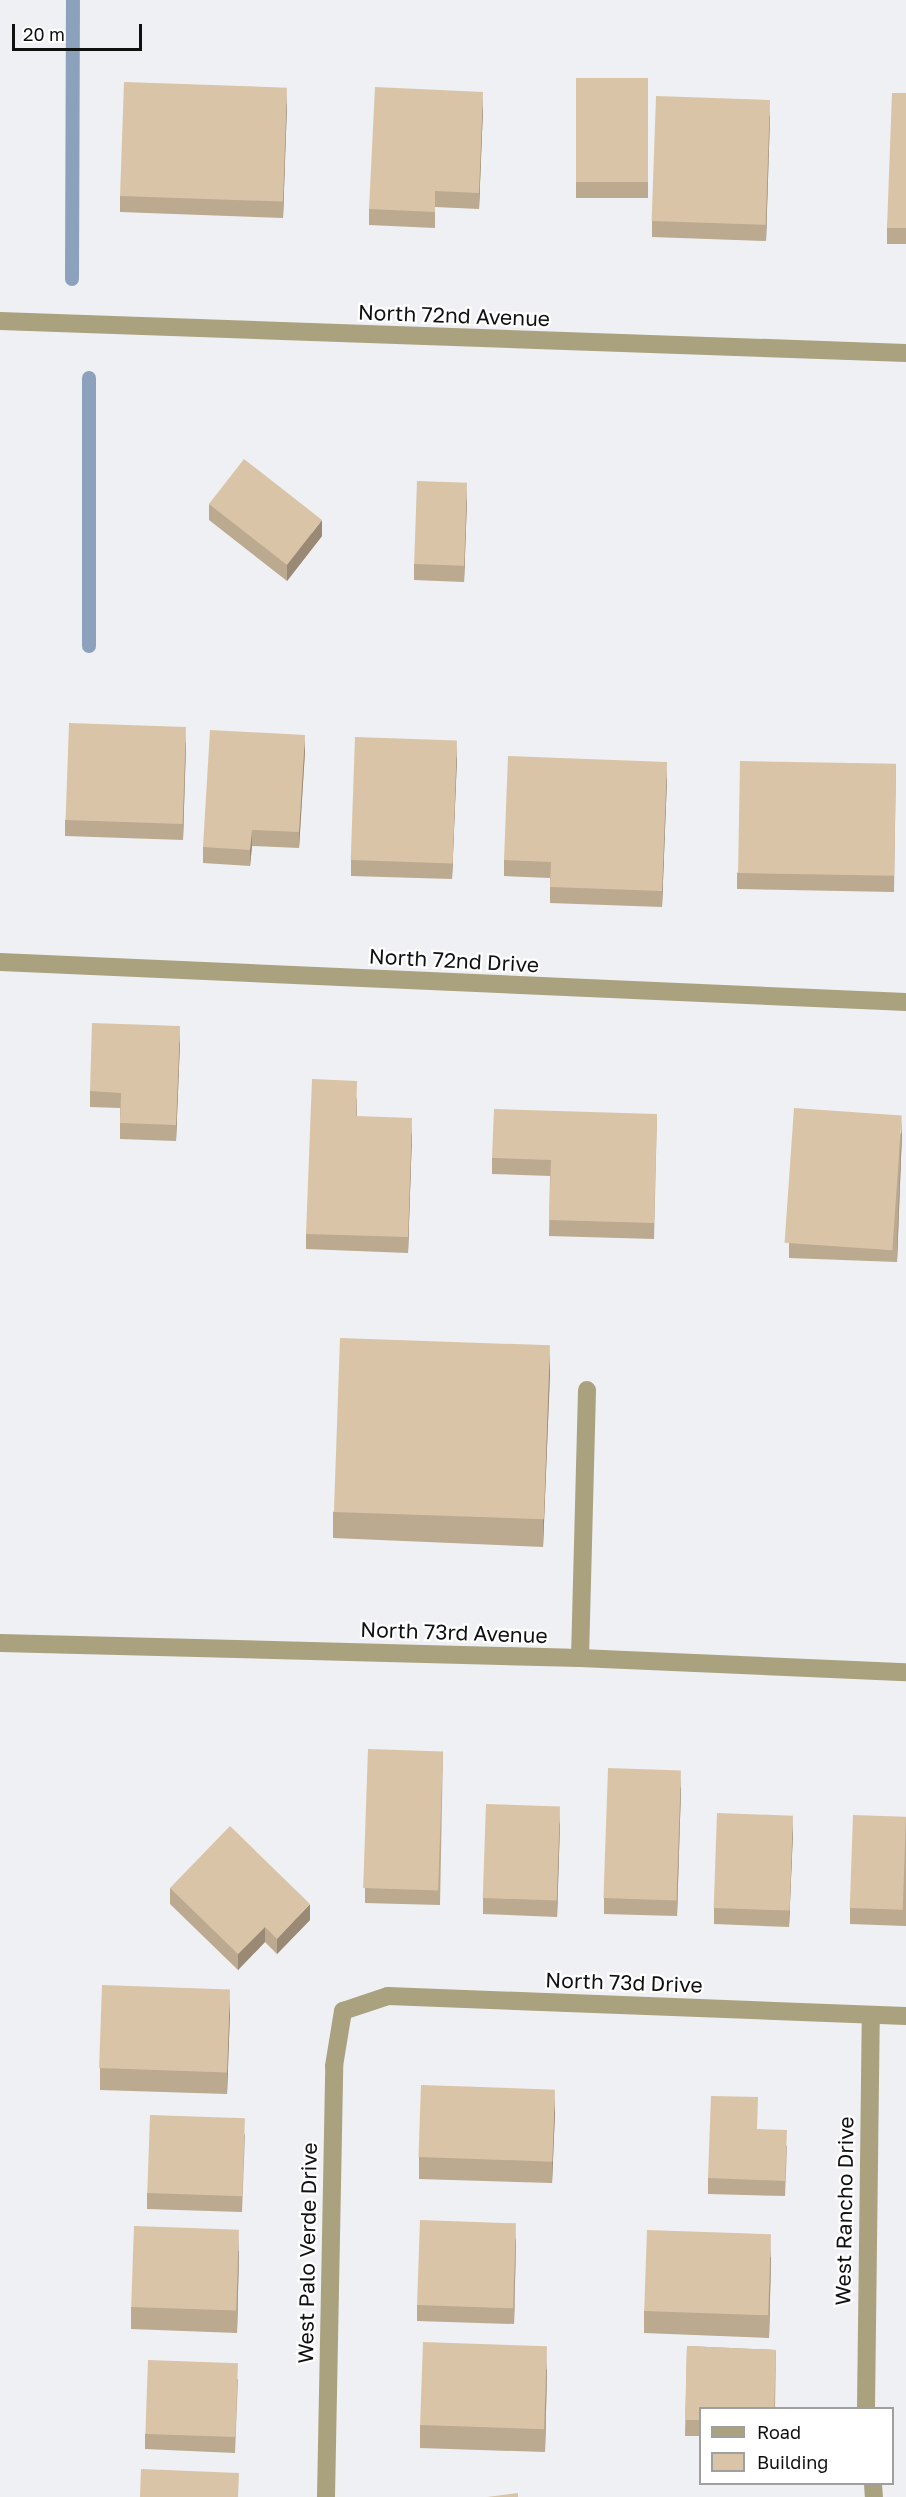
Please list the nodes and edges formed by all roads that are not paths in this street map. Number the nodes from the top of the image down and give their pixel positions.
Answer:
1 (0, 321) edge
2 (906, 353) edge
3 (0, 962) edge
4 (906, 1002) edge
5 (587, 1390) dead end
6 (0, 1643) edge
7 (579, 1658) junction
8 (906, 1672) edge
9 (343, 2011) joint
10 (871, 2014) junction
11 (906, 2016) edge
12 (866, 2407) edge
13 (326, 2497) edge

1 - 2 street, North 72nd Avenue
3 - 4 street, North 72nd Drive
5 - 7 street
6 - 7 street, North 73rd Avenue
7 - 8 street, North 73rd Avenue
9 - 10 street, North 73d Drive
9 - 13 street, West Palo Verde Drive
10 - 11 street, North 73d Drive
10 - 12 street, West Rancho Drive

